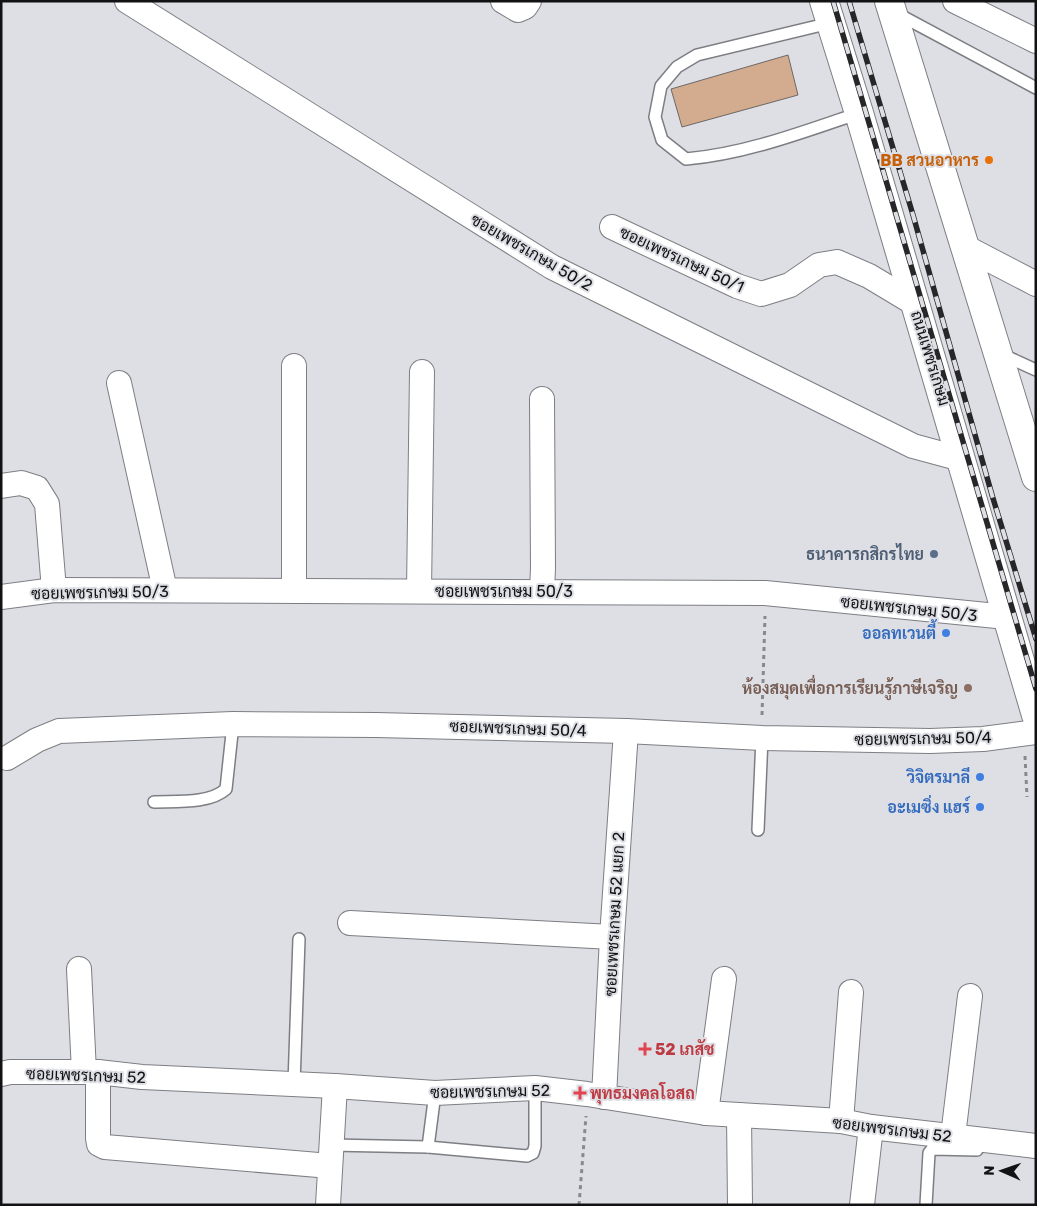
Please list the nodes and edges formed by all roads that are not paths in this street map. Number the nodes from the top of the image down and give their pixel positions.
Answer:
1 (127, 1) edge
2 (502, 1) edge
3 (529, 1) edge
4 (955, 1) edge
5 (890, 6) edge
6 (827, 12) edge
7 (1036, 41) edge
8 (1036, 88) edge
9 (859, 113) junction
10 (612, 227) dead end
11 (965, 247) junction
12 (1036, 284) edge
13 (914, 303) junction
14 (997, 352) junction
15 (294, 366) dead end
16 (1036, 370) edge
17 (422, 372) dead end
18 (119, 383) dead end
19 (542, 399) dead end
20 (961, 459) junction
21 (1033, 462) edge
22 (1, 486) edge
23 (54, 590) junction
24 (165, 590) junction
25 (294, 591) junction
26 (419, 591) junction
27 (542, 591) junction
28 (1, 597) edge
29 (1007, 617) junction
30 (1036, 715) edge
31 (233, 724) junction
32 (626, 731) junction
33 (1036, 732) edge
34 (762, 738) junction
35 (7, 758) dead end
36 (154, 802) dead end
37 (758, 830) dead end
38 (350, 923) dead end
39 (612, 937) junction
40 (299, 939) dead end
41 (79, 969) dead end
42 (724, 979) dead end
43 (852, 992) dead end
44 (970, 996) dead end
45 (91, 1072) junction
46 (1, 1074) edge
47 (294, 1084) junction
48 (335, 1086) junction
49 (535, 1088) junction
50 (435, 1093) junction
51 (596, 1095) junction
52 (706, 1114) junction
53 (739, 1115) junction
54 (841, 1121) junction
55 (871, 1127) junction
56 (952, 1136) junction
57 (428, 1147) junction
58 (1026, 1149) edge
59 (330, 1155) junction
60 (328, 1205) edge
61 (740, 1205) edge
62 (862, 1205) edge
63 (926, 1205) edge

1 - 20 street, ซอยเพชรเกษม 50/2
2 - 3 street
4 - 7 street
5 - 8 lane
5 - 11 main road
6 - 9 main road, ถนนเพชรเกษม
6 - 9 lane
9 - 13 main road, ถนนเพชรเกษม
10 - 13 street, ซอยเพชรเกษม 50/1
11 - 12 street
11 - 14 main road
13 - 20 main road, ถนนเพชรเกษม
14 - 16 lane
14 - 21 main road
15 - 25 street
17 - 26 street
18 - 24 street
19 - 27 street
20 - 29 main road, ถนนเพชรเกษม
22 - 23 street
23 - 24 street, ซอยเพชรเกษม 50/3
23 - 28 street, ซอยเพชรเกษม 50/3
24 - 25 street, ซอยเพชรเกษม 50/3
25 - 26 street, ซอยเพชรเกษม 50/3
26 - 27 street, ซอยเพชรเกษม 50/3
27 - 29 street, ซอยเพชรเกษม 50/3
29 - 30 main road, ถนนเพชรเกษม
31 - 32 street, ซอยเพชรเกษม 50/4
31 - 35 street, ซอยเพชรเกษม 50/4
31 - 36 lane
32 - 34 street, ซอยเพชรเกษม 50/4
32 - 39 street, ซอยเพชรเกษม 52 แยก 2
33 - 34 street, ซอยเพชรเกษม 50/4
34 - 37 lane
38 - 39 street
39 - 51 street, ซอยเพชรเกษม 52 แยก 2
40 - 47 lane
41 - 45 street
42 - 52 street
43 - 54 street
44 - 56 street
45 - 46 street, ซอยเพชรเกษม 52
45 - 47 street, ซอยเพชรเกษม 52
45 - 59 street
47 - 48 street, ซอยเพชรเกษม 52
48 - 50 street, ซอยเพชรเกษม 52
48 - 59 street
49 - 50 street, ซอยเพชรเกษม 52
49 - 51 street, ซอยเพชรเกษม 52
49 - 57 lane
50 - 57 lane
51 - 52 street, ซอยเพชรเกษม 52
52 - 53 street, ซอยเพชรเกษม 52
53 - 54 street, ซอยเพชรเกษม 52
53 - 61 street
54 - 55 street, ซอยเพชรเกษม 52
55 - 56 street, ซอยเพชรเกษม 52
55 - 62 street
56 - 58 street, ซอยเพชรเกษม 52
57 - 59 lane
58 - 63 lane
59 - 60 street

